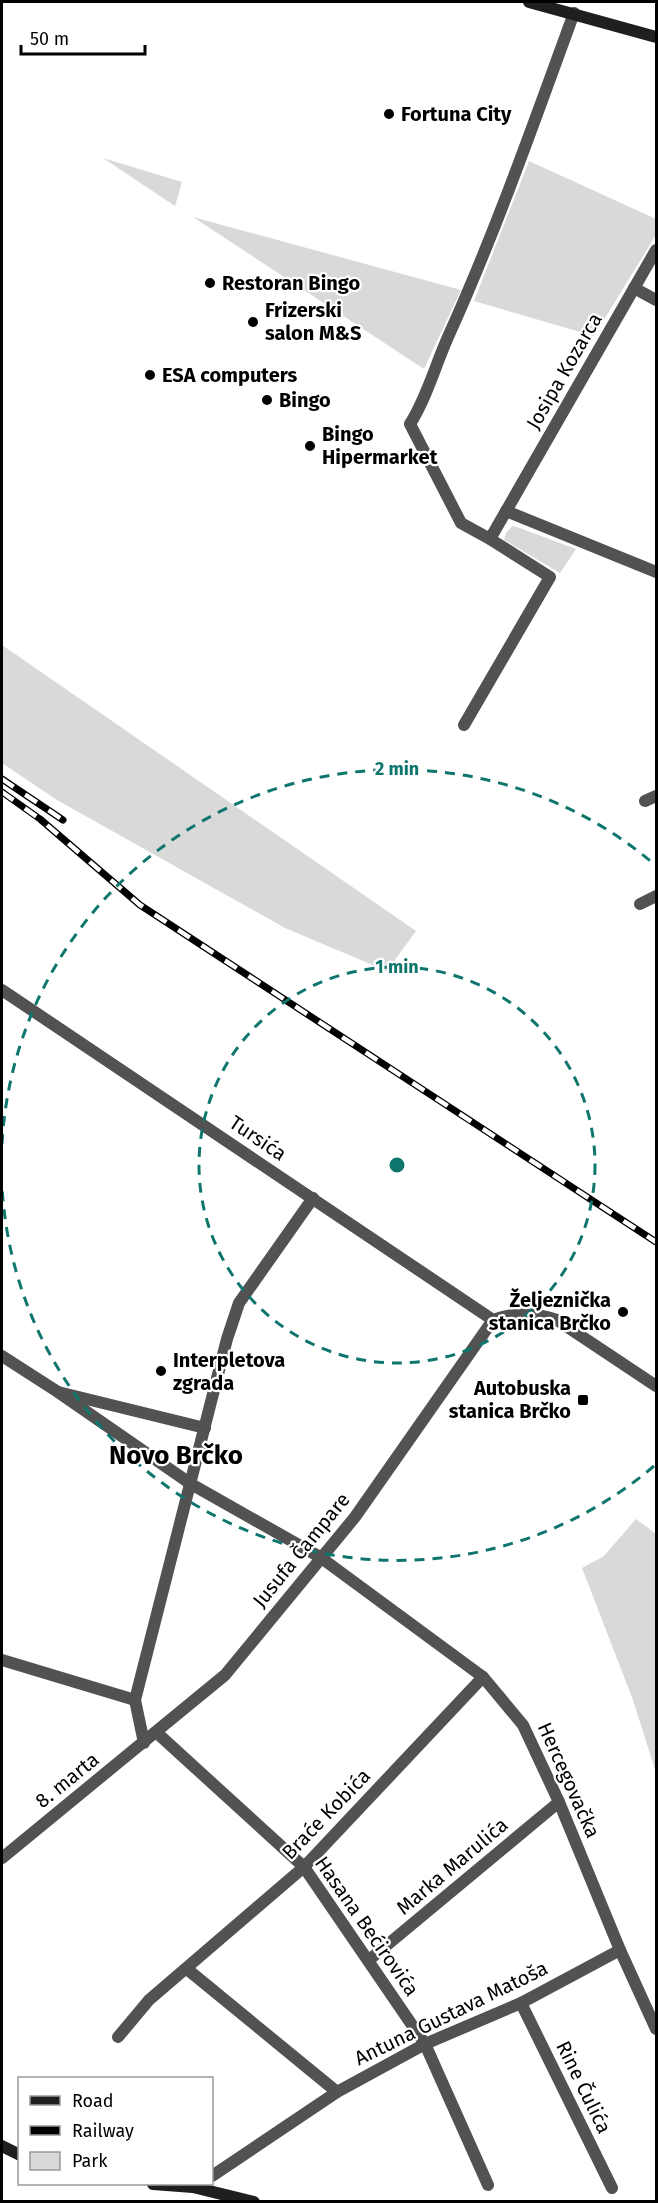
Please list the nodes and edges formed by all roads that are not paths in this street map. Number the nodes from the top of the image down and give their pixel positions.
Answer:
1 (529, 2) edge
2 (574, 13) junction
3 (657, 37) edge
4 (657, 250) edge
5 (634, 288) junction
6 (657, 300) edge
7 (506, 511) junction
8 (490, 539) junction
9 (657, 572) edge
10 (464, 725) dead end
11 (657, 896) edge
12 (640, 904) dead end
13 (2, 990) edge
14 (313, 1198) junction
15 (493, 1320) junction
16 (2, 1356) edge
17 (657, 1386) edge
18 (58, 1392) junction
19 (205, 1428) junction
20 (191, 1484) junction
21 (321, 1557) junction
22 (2, 1660) edge
23 (483, 1677) junction
24 (135, 1700) junction
25 (156, 1732) junction
26 (144, 1743) junction
27 (559, 1802) junction
28 (2, 1858) edge
29 (303, 1867) junction
30 (620, 1950) junction
31 (369, 1960) junction
32 (187, 1969) junction
33 (521, 2003) junction
34 (657, 2029) edge
35 (118, 2037) dead end
36 (424, 2044) junction
37 (337, 2092) junction
38 (2, 2146) edge
39 (18, 2154) edge
40 (213, 2175) edge
41 (196, 2185) edge
42 (489, 2185) dead end
43 (612, 2188) dead end
44 (254, 2202) edge

1 - 2 street
2 - 3 street
2 - 8 street
4 - 5 street, Josipa Kozarca
5 - 6 street
5 - 7 street, Josipa Kozarca
7 - 8 street, Josipa Kozarca
7 - 9 street
8 - 10 street
11 - 12 street
13 - 14 street, Tursića
14 - 15 street, Tursića
14 - 19 street
15 - 17 street
15 - 21 street, Jusufa Čampare
16 - 18 street, Hercegovačka
18 - 19 street
18 - 20 street, Hercegovačka
19 - 20 street
20 - 21 street, Hercegovačka
20 - 24 street
21 - 23 street, Hercegovačka
21 - 25 street, Jusufa Čampare
22 - 24 street
23 - 27 street, Hercegovačka
23 - 29 street, Braće Kobića
24 - 26 street
25 - 26 street, 8. marta
25 - 29 street, Hasana Bećirovića
26 - 28 street, 8. marta
27 - 30 street, Hercegovačka
27 - 31 street, Marka Marulića
29 - 31 street, Hasana Bećirovića
29 - 32 street, Braće Kobića
30 - 33 street, Antuna Gustava Matoša
30 - 34 street, Hercegovačka
31 - 36 street, Hasana Bećirovića
32 - 35 street, Braće Kobića
32 - 37 street
33 - 36 street, Antuna Gustava Matoša
33 - 43 street, Rine Čulića
36 - 37 street, Antuna Gustava Matoša
36 - 42 street, Hasana Bećirovića
37 - 40 street, Antuna Gustava Matoša
38 - 39 street
41 - 44 street

